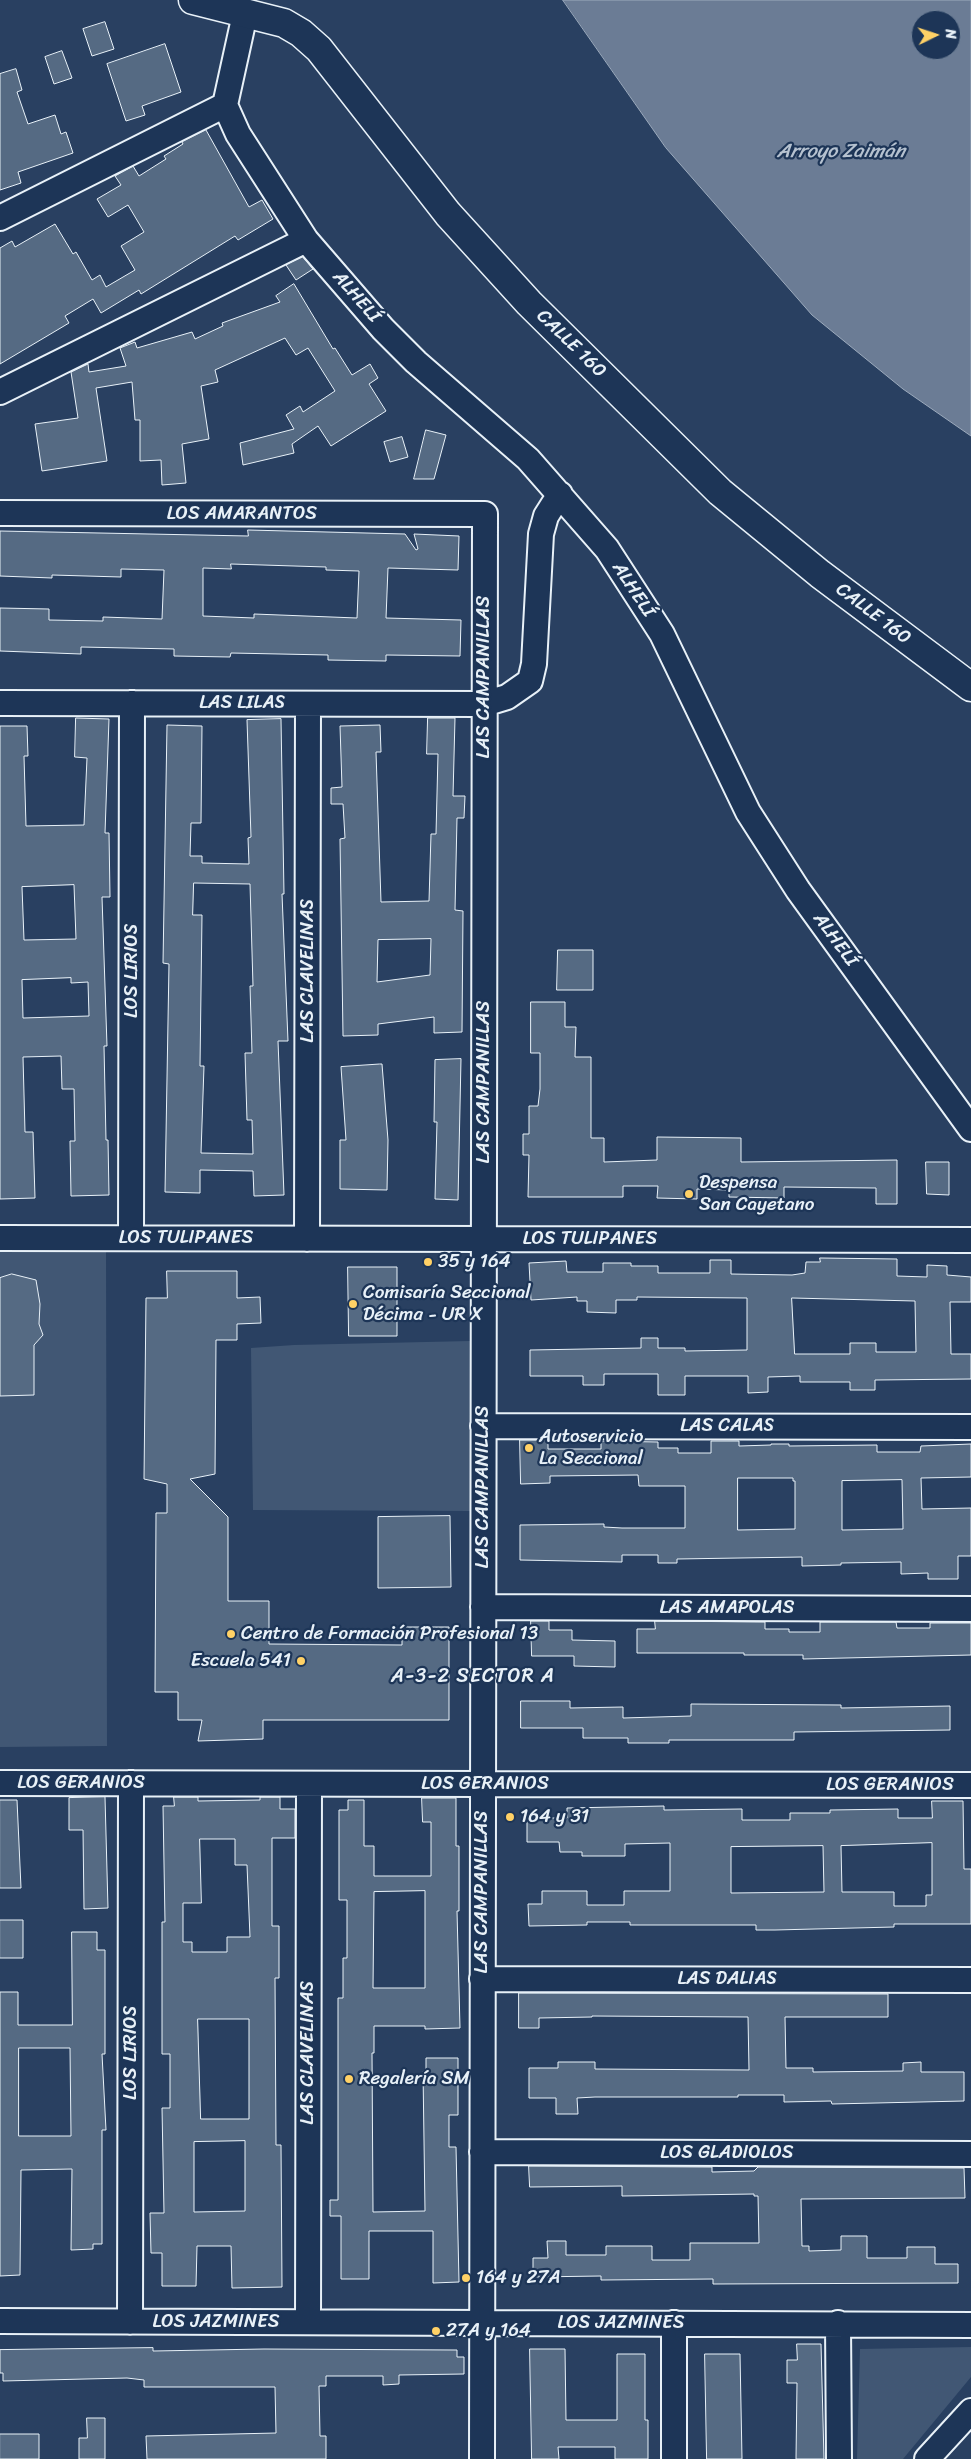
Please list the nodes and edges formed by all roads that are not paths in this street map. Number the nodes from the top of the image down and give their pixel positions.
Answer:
1 (192, 0) edge
2 (245, 14) junction
3 (225, 105) junction
4 (0, 218) edge
5 (306, 240) junction
6 (0, 392) edge
7 (560, 494) junction
8 (0, 513) edge
9 (485, 514) joint
10 (971, 687) edge
11 (0, 703) edge
12 (132, 703) junction
13 (308, 704) junction
14 (484, 704) junction
15 (971, 1129) edge
16 (0, 1238) edge
17 (131, 1238) junction
18 (308, 1239) junction
19 (483, 1239) junction
20 (971, 1240) edge
21 (483, 1426) junction
22 (971, 1427) edge
23 (483, 1607) junction
24 (971, 1608) edge
25 (0, 1783) edge
26 (131, 1784) junction
27 (309, 1784) junction
28 (482, 1784) junction
29 (971, 1786) edge
30 (482, 1979) junction
31 (971, 1980) edge
32 (482, 2152) junction
33 (971, 2154) edge
34 (0, 2321) edge
35 (130, 2322) junction
36 (308, 2322) junction
37 (482, 2322) junction
38 (674, 2323) junction
39 (838, 2323) junction
40 (971, 2325) edge
41 (971, 2411) edge
42 (482, 2459) edge
43 (674, 2459) edge
44 (839, 2459) edge
45 (927, 2459) edge

1 - 2 main road, CALLE 160
2 - 3 street
2 - 10 main road, CALLE 160
3 - 4 street
3 - 5 street, ALHELÍ
5 - 6 street
5 - 7 street, ALHELÍ
7 - 14 street, LAS LILAS
7 - 15 street, ALHELÍ
8 - 9 street, LOS AMARANTOS
9 - 14 street, LAS CAMPANILLAS
11 - 12 street, LAS LILAS
12 - 13 street, LAS LILAS
12 - 17 street, LOS LIRIOS
13 - 14 street, LAS LILAS
13 - 18 street, LAS CLAVELINAS
14 - 19 street, LAS CAMPANILLAS
16 - 17 street, LOS TULIPANES
17 - 18 street, LOS TULIPANES
18 - 19 street, LOS TULIPANES
19 - 20 street, LOS TULIPANES
19 - 21 street, LAS CAMPANILLAS
21 - 22 street, LAS CALAS
21 - 23 street, LAS CAMPANILLAS
23 - 24 street, LAS AMAPOLAS
23 - 28 street, LAS CAMPANILLAS
25 - 26 street, LOS GERANIOS
26 - 27 street, LOS GERANIOS
26 - 35 street, LOS LIRIOS
27 - 28 street, LOS GERANIOS
27 - 36 street, LAS CLAVELINAS
28 - 29 street, LOS GERANIOS
28 - 30 street, LAS CAMPANILLAS
30 - 31 street, LAS DALIAS
30 - 32 street, LAS CAMPANILLAS
32 - 33 street, LOS GLADIOLOS
32 - 37 street, LAS CAMPANILLAS
34 - 35 street, LOS JAZMINES
35 - 36 street, LOS JAZMINES
36 - 37 street, LOS JAZMINES
37 - 38 street, LOS JAZMINES
37 - 42 street, LAS CAMPANILLAS
38 - 39 street, LOS JAZMINES
38 - 43 street
39 - 40 street, LOS JAZMINES
39 - 44 street
41 - 45 street

